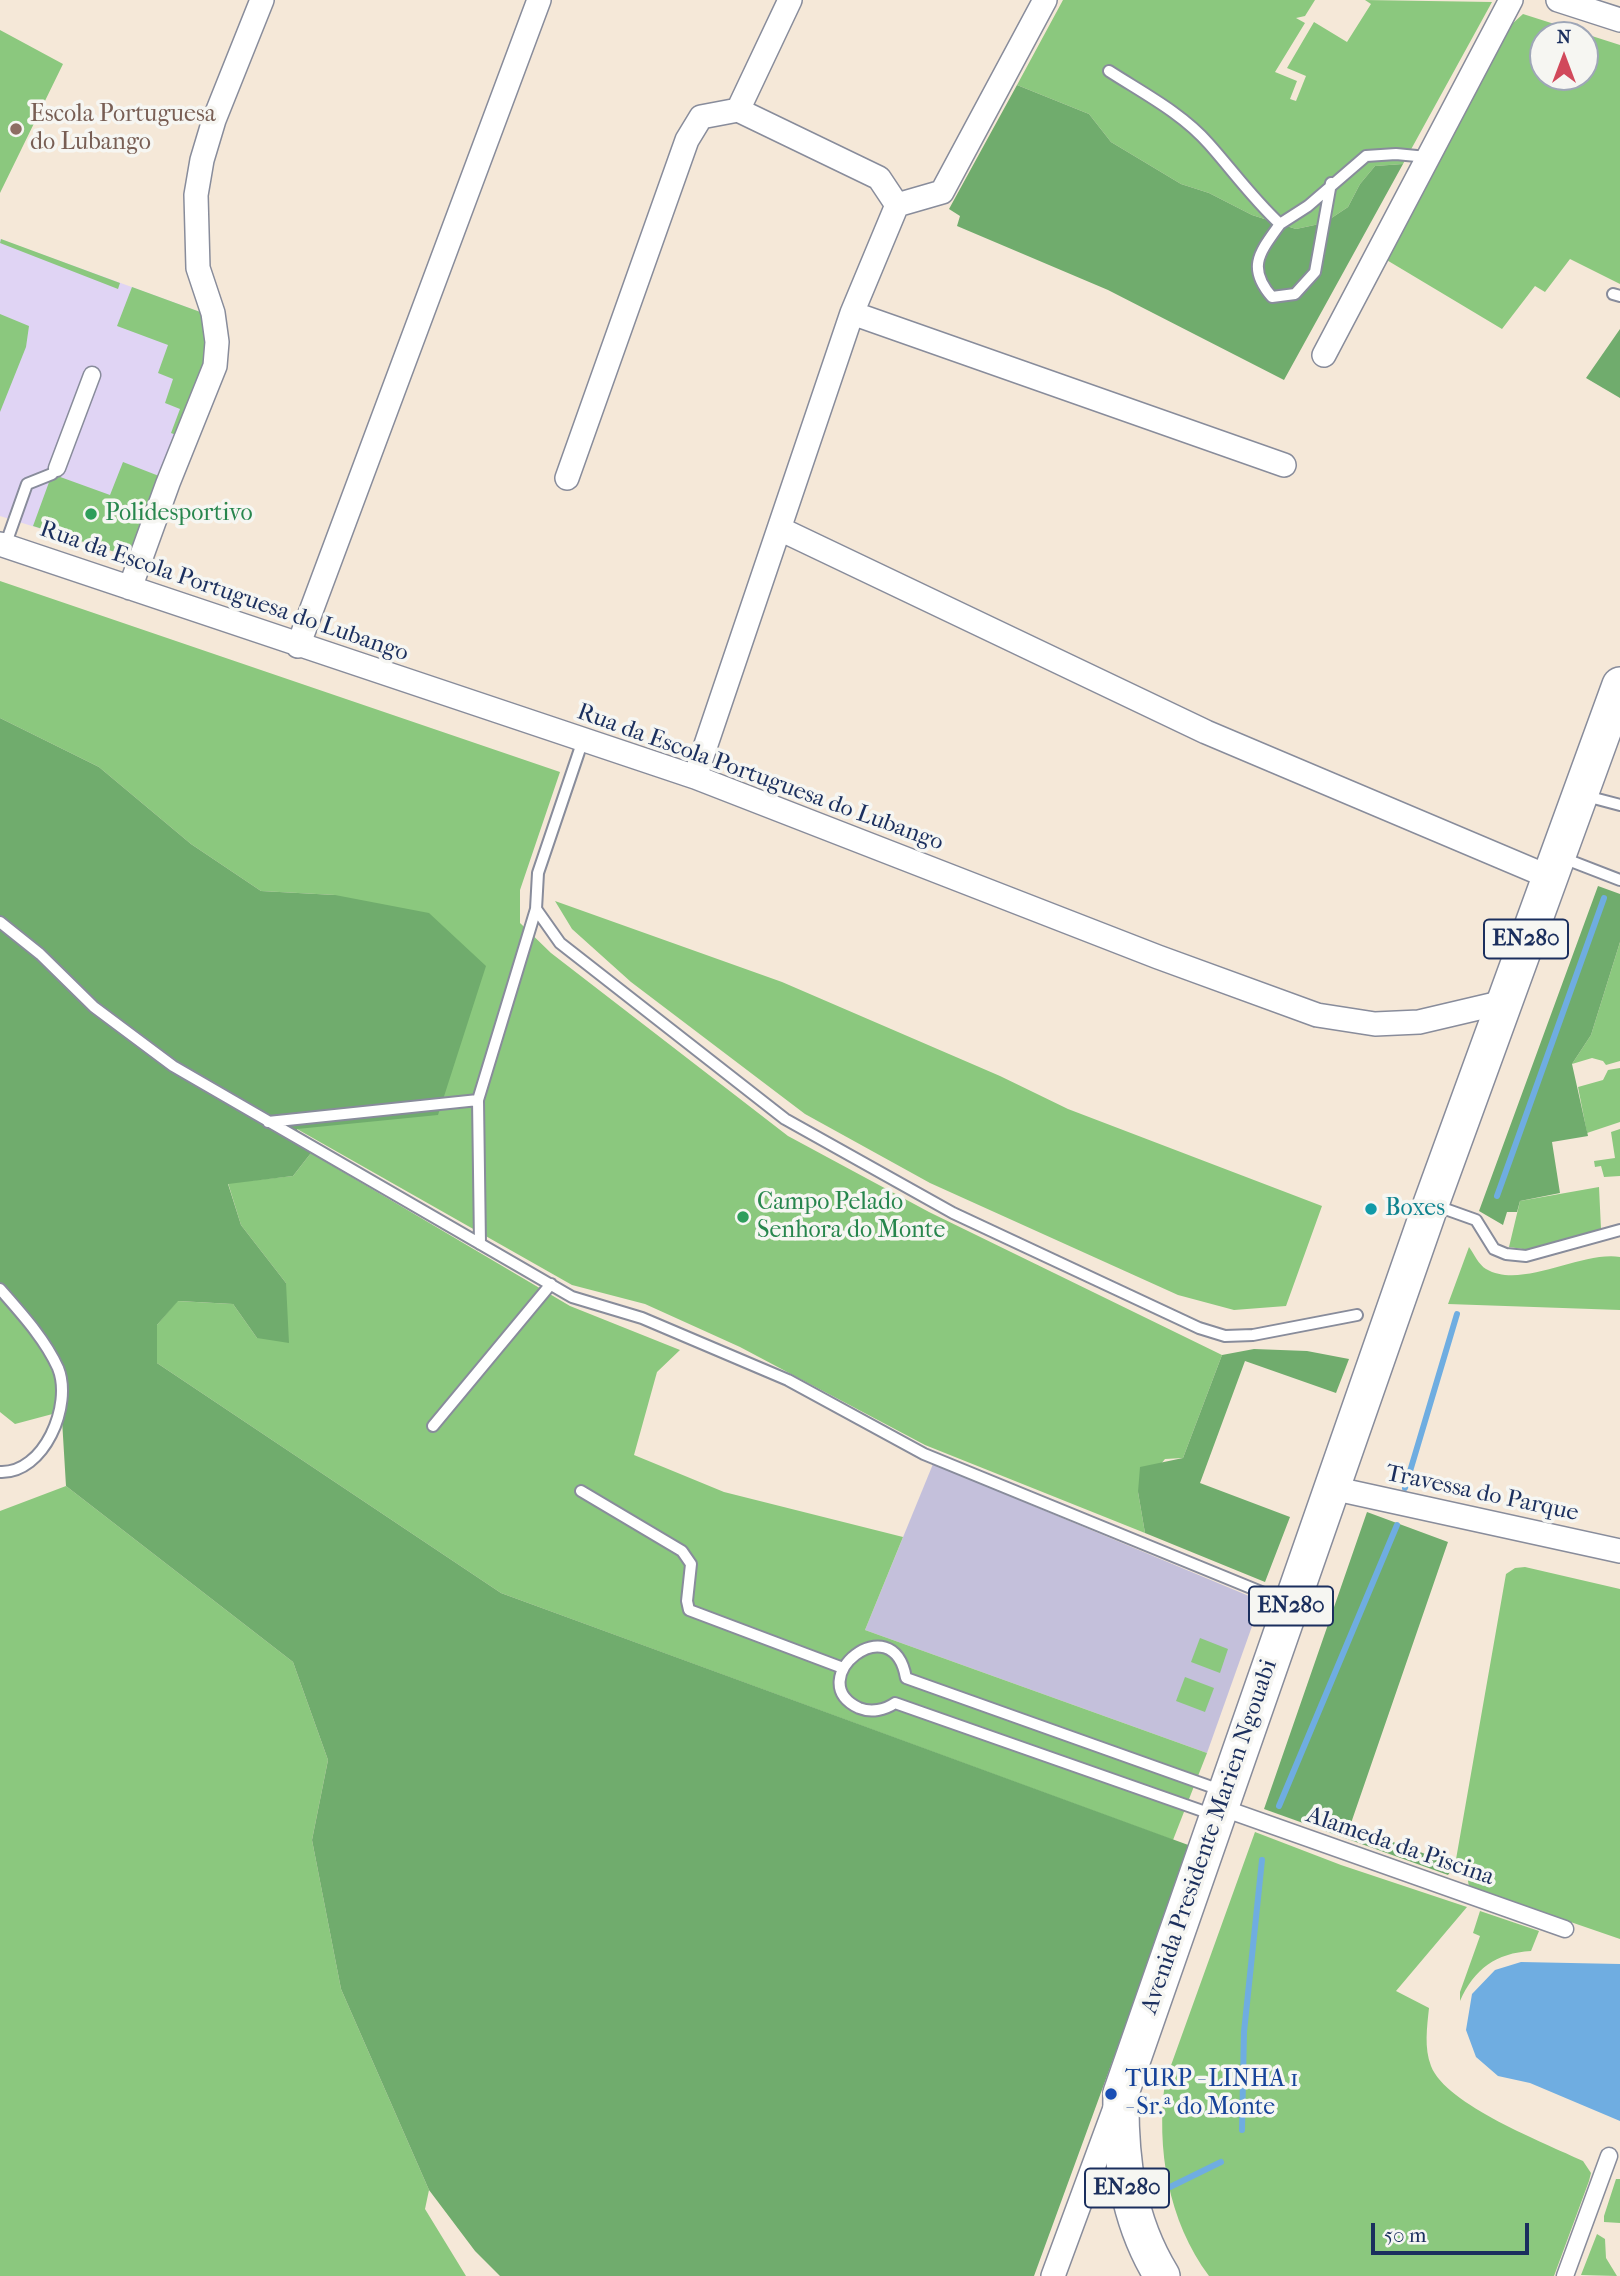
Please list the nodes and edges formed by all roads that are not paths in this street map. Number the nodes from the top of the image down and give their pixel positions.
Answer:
1 (262, 0) edge
2 (538, 0) edge
3 (790, 0) edge
4 (1045, 0) edge
5 (1511, 0) edge
6 (1558, 0) edge
7 (1620, 20) edge
8 (1109, 71) dead end
9 (738, 110) junction
10 (1427, 158) junction
11 (1331, 183) junction
12 (897, 205) junction
13 (1280, 224) junction
14 (852, 313) junction
15 (1324, 355) dead end
16 (92, 375) dead end
17 (1284, 465) dead end
18 (57, 468) joint
19 (567, 478) dead end
20 (780, 529) junction
21 (2, 545) edge
22 (130, 589) junction
23 (298, 646) junction
24 (1620, 685) edge
25 (583, 740) junction
26 (695, 777) junction
27 (1579, 795) junction
28 (1620, 805) edge
29 (1553, 867) junction
30 (1620, 880) edge
31 (536, 909) junction
32 (0, 922) edge
33 (1504, 1002) junction
34 (478, 1100) junction
35 (268, 1122) junction
36 (1432, 1204) junction
37 (1620, 1230) edge
38 (480, 1244) junction
39 (551, 1284) junction
40 (0, 1289) edge
41 (1357, 1315) dead end
42 (433, 1426) dead end
43 (0, 1472) edge
44 (1332, 1488) junction
45 (581, 1491) dead end
46 (1620, 1551) edge
47 (1291, 1605) junction
48 (843, 1668) junction
49 (1221, 1805) junction
50 (1565, 1929) dead end
51 (1121, 2093) junction
52 (1609, 2156) dead end
53 (1053, 2276) edge
54 (1161, 2276) edge
55 (1565, 2276) edge

1 - 22 street
2 - 23 street
3 - 9 street
4 - 12 street
5 - 10 street
6 - 7 street
8 - 13 lane
9 - 12 street
9 - 19 street
10 - 11 lane
10 - 15 street
11 - 13 lane
11 - 13 lane
12 - 14 street
14 - 17 street
14 - 20 street
16 - 18 street
18 - 21 lane
20 - 26 street
20 - 29 street
21 - 22 street, Rua da Escola Portuguesa do Lubango
22 - 23 street, Rua da Escola Portuguesa do Lubango
23 - 25 street, Rua da Escola Portuguesa do Lubango
24 - 27 main road, Avenida Presidente Marien Ngouabi / EN280
25 - 26 street, Rua da Escola Portuguesa do Lubango
25 - 31 lane
26 - 33 street, Rua da Escola Portuguesa do Lubango
27 - 28 lane
27 - 29 main road, Avenida Presidente Marien Ngouabi / EN280
29 - 30 lane
29 - 33 main road, Avenida Presidente Marien Ngouabi / EN280
31 - 34 lane
31 - 41 lane
32 - 35 lane
33 - 36 main road, Avenida Presidente Marien Ngouabi / EN280
34 - 35 lane
34 - 38 lane
35 - 38 lane
36 - 37 lane
36 - 44 main road, Avenida Presidente Marien Ngouabi / EN280
38 - 39 lane
39 - 42 lane
39 - 47 lane
40 - 43 lane
44 - 46 street, Travessa do Parque
44 - 47 main road, Avenida Presidente Marien Ngouabi / EN280
45 - 48 lane
47 - 49 main road, Avenida Presidente Marien Ngouabi / EN280
48 - 49 lane
48 - 49 lane
49 - 50 street, Alameda da Piscina
49 - 51 main road, Avenida Presidente Marien Ngouabi / EN280
51 - 53 street, Avenida Presidente Marien Ngouabi
51 - 54 main road, EN280
52 - 55 street

